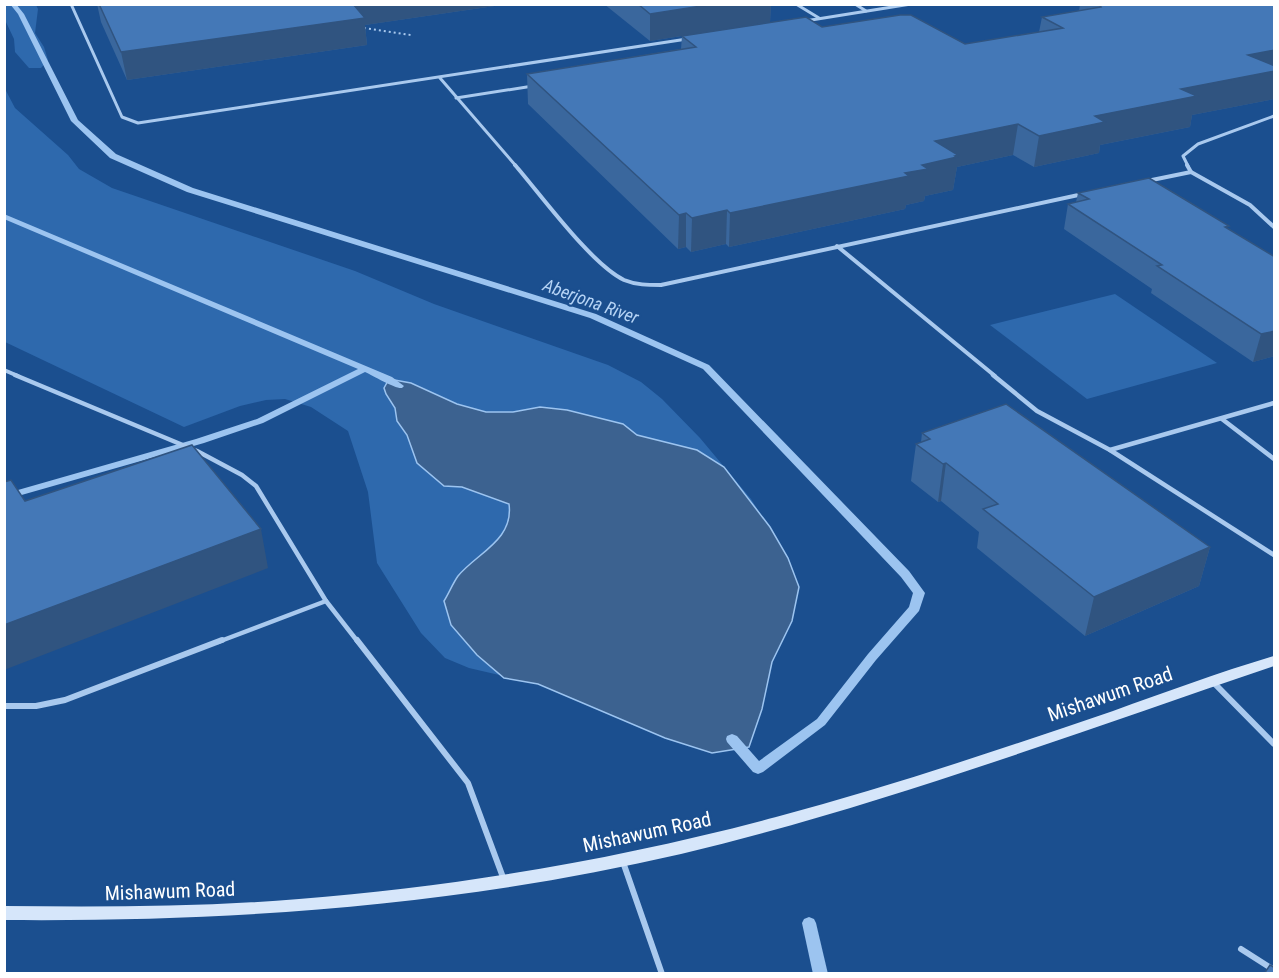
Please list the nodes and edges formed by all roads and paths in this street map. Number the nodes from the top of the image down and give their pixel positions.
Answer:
1 (71, 4) edge
2 (796, 4) edge
3 (855, 4) edge
4 (911, 4) edge
5 (866, 11) junction
6 (819, 18) junction
7 (795, 22) edge
8 (364, 28) edge
9 (411, 35) dead end
10 (689, 39) edge
11 (440, 78) junction
12 (537, 85) edge
13 (456, 98) junction
14 (1275, 116) edge
15 (1191, 172) junction
16 (1144, 182) edge
17 (1092, 192) edge
18 (1275, 227) edge
19 (837, 246) junction
20 (4, 370) edge
21 (1275, 403) edge
22 (1222, 419) junction
23 (1110, 450) junction
24 (1275, 459) edge
25 (1275, 555) edge
26 (326, 601) junction
27 (1275, 661) edge
28 (1212, 681) junction
29 (4, 706) edge
30 (1275, 744) edge
31 (622, 859) junction
32 (505, 882) junction
33 (4, 913) edge
34 (1241, 949) dead end
35 (1275, 970) edge
36 (662, 974) edge

1 - 11 lane
2 - 6 lane
3 - 5 lane
4 - 5 lane
5 - 6 lane
6 - 7 lane
8 - 9 path
10 - 11 lane
11 - 13 lane
12 - 13 lane
13 - 19 lane
14 - 15 lane
15 - 16 lane
15 - 18 lane
17 - 19 lane
19 - 23 lane
20 - 26 lane
21 - 22 lane
22 - 23 lane
22 - 24 lane
23 - 25 lane
26 - 29 lane
26 - 32 lane
27 - 28 main road, Mishawum Road
28 - 30 lane
28 - 31 main road, Mishawum Road
31 - 32 main road, Mishawum Road
31 - 36 lane
32 - 33 main road, Mishawum Road
34 - 35 lane

